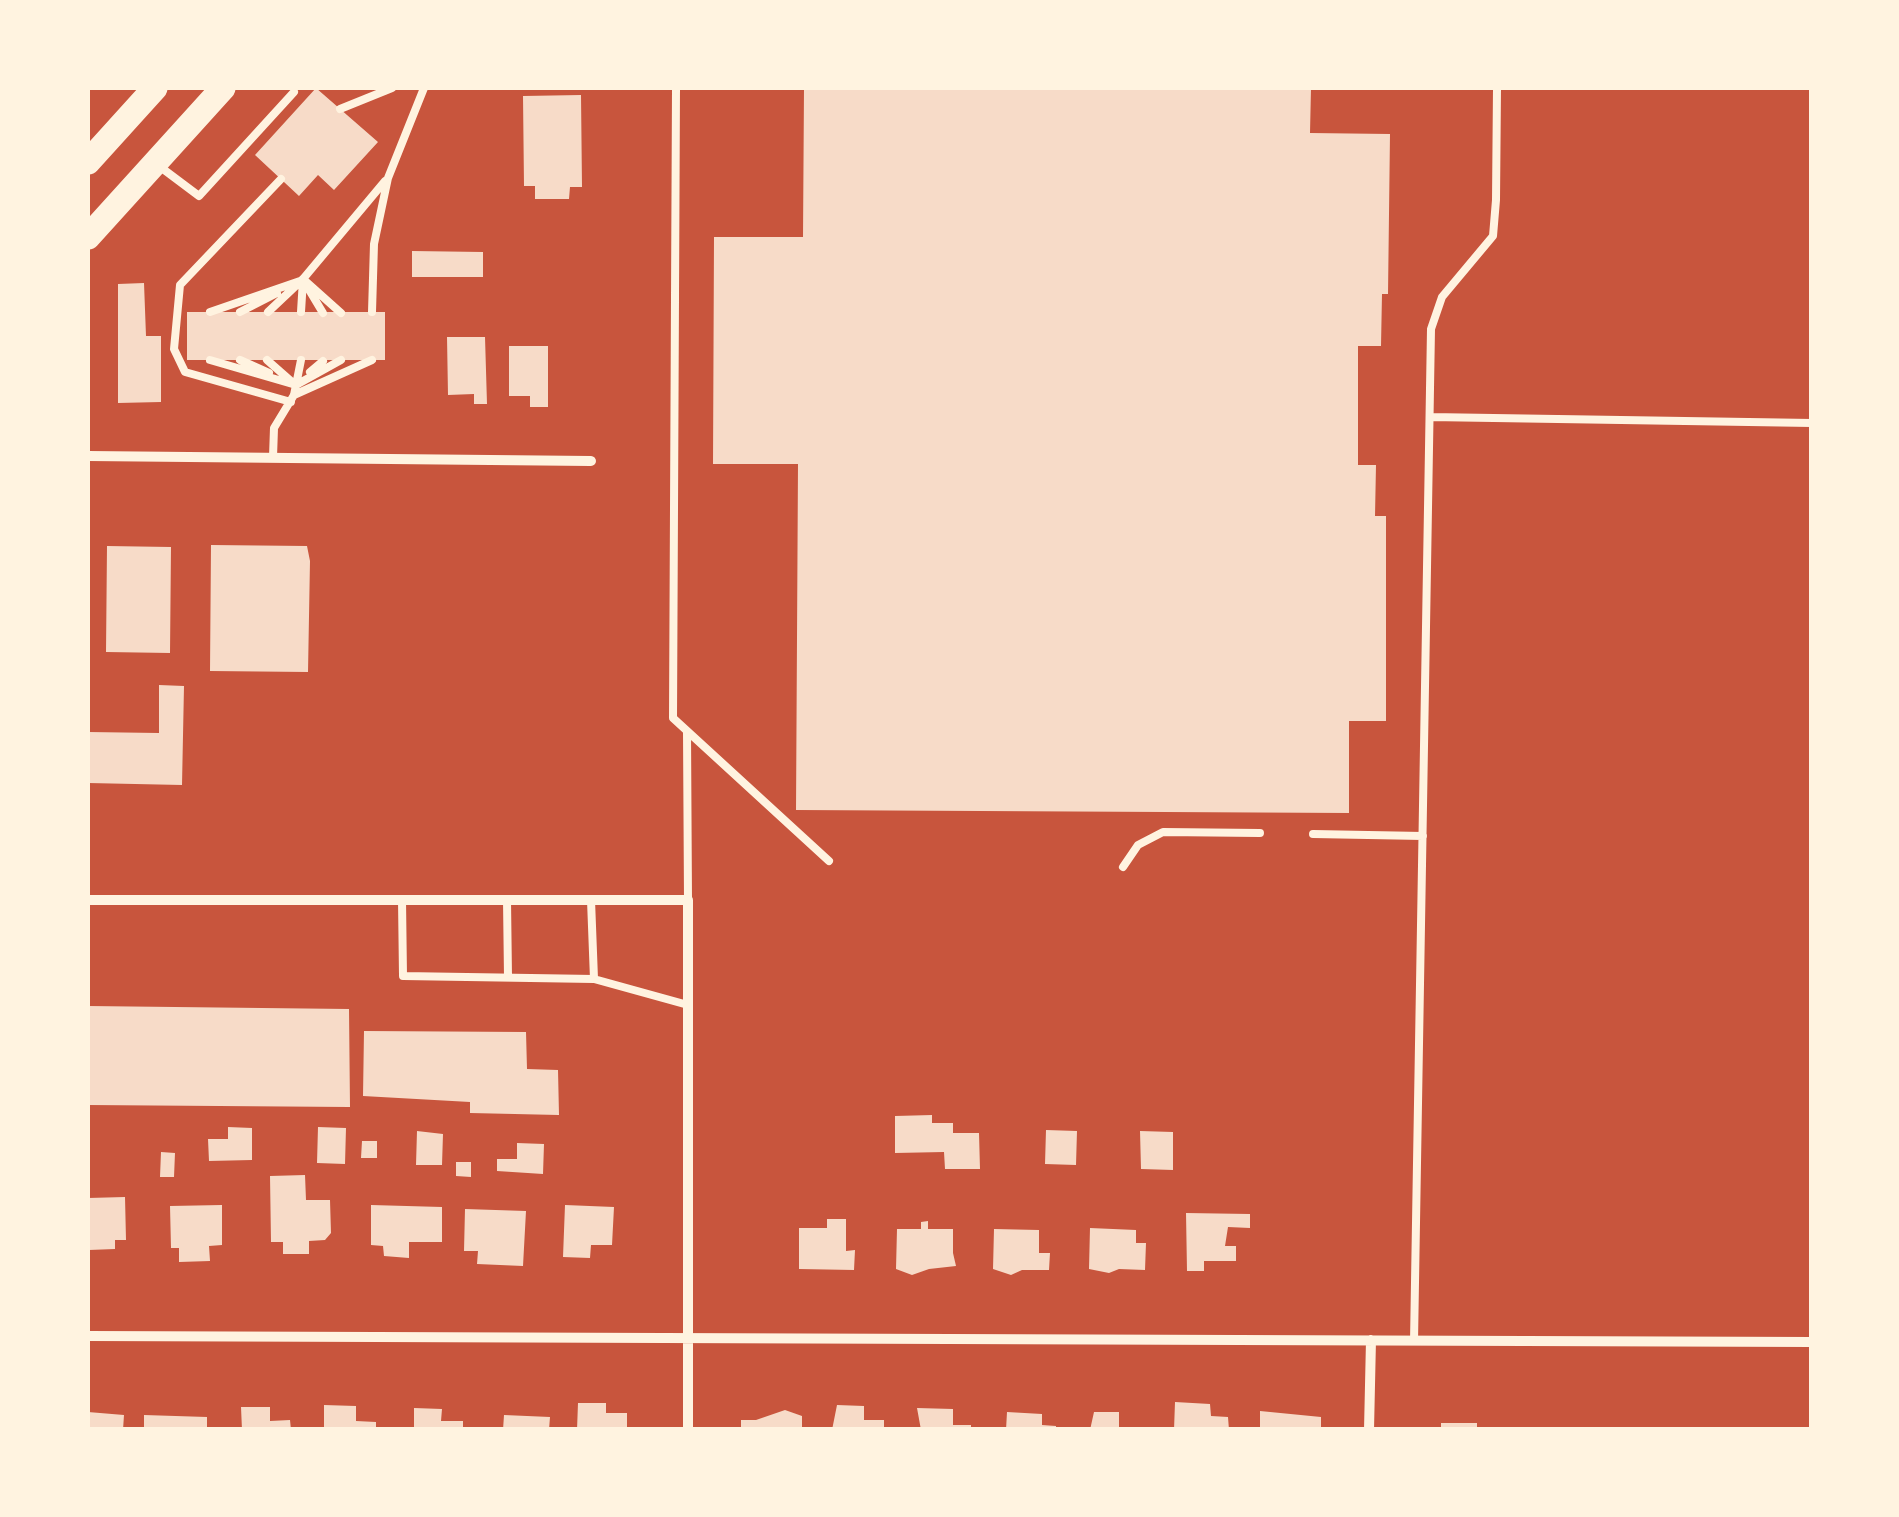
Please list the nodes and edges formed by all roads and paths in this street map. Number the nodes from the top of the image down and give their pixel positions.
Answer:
1 (154, 88) edge
2 (223, 88) edge
3 (392, 88) edge
4 (424, 88) edge
5 (676, 88) edge
6 (1497, 88) edge
7 (294, 92) dead end
8 (340, 109) dead end
9 (88, 162) edge
10 (155, 163) junction
11 (388, 178) junction
12 (281, 179) dead end
13 (88, 238) edge
14 (303, 280) junction
15 (210, 312) dead end
16 (240, 312) dead end
17 (268, 312) dead end
18 (301, 312) dead end
19 (324, 312) dead end
20 (340, 312) dead end
21 (372, 312) dead end
22 (210, 360) dead end
23 (240, 360) dead end
24 (267, 360) dead end
25 (302, 360) dead end
26 (341, 360) dead end
27 (372, 360) dead end
28 (323, 361) dead end
29 (293, 394) junction
30 (1430, 416) junction
31 (1812, 423) edge
32 (88, 456) edge
33 (273, 458) junction
34 (591, 462) dead end
35 (687, 732) junction
36 (1260, 833) dead end
37 (1313, 834) dead end
38 (1424, 836) junction
39 (829, 861) dead end
40 (1123, 867) dead end
41 (88, 900) edge
42 (402, 900) junction
43 (507, 900) junction
44 (591, 900) junction
45 (688, 900) junction
46 (508, 978) junction
47 (594, 979) junction
48 (688, 1006) junction
49 (88, 1336) edge
50 (688, 1339) junction
51 (1371, 1340) junction
52 (1414, 1340) junction
53 (1812, 1342) edge
54 (688, 1430) edge
55 (1369, 1430) edge

1 - 9 main road
2 - 10 main road
3 - 8 lane
4 - 11 lane
5 - 35 lane
6 - 30 lane
7 - 10 lane
10 - 13 main road
11 - 14 lane
11 - 21 lane
12 - 29 lane
14 - 15 lane
14 - 16 lane
14 - 17 lane
14 - 18 lane
14 - 19 lane
14 - 20 lane
22 - 29 lane
23 - 29 lane
24 - 29 lane
25 - 29 lane
26 - 29 lane
27 - 29 lane
28 - 29 lane
29 - 33 lane
30 - 31 lane
30 - 38 lane
32 - 33 street
33 - 34 street
35 - 39 lane
35 - 45 lane
36 - 40 lane
37 - 38 lane
38 - 52 lane
41 - 42 street
42 - 43 street
42 - 46 lane
43 - 44 street
43 - 46 lane
44 - 45 street
44 - 47 lane
45 - 48 street
46 - 47 lane
47 - 48 lane
48 - 50 street
49 - 50 street
50 - 51 street
50 - 54 street
51 - 52 street
51 - 55 street
52 - 53 street

